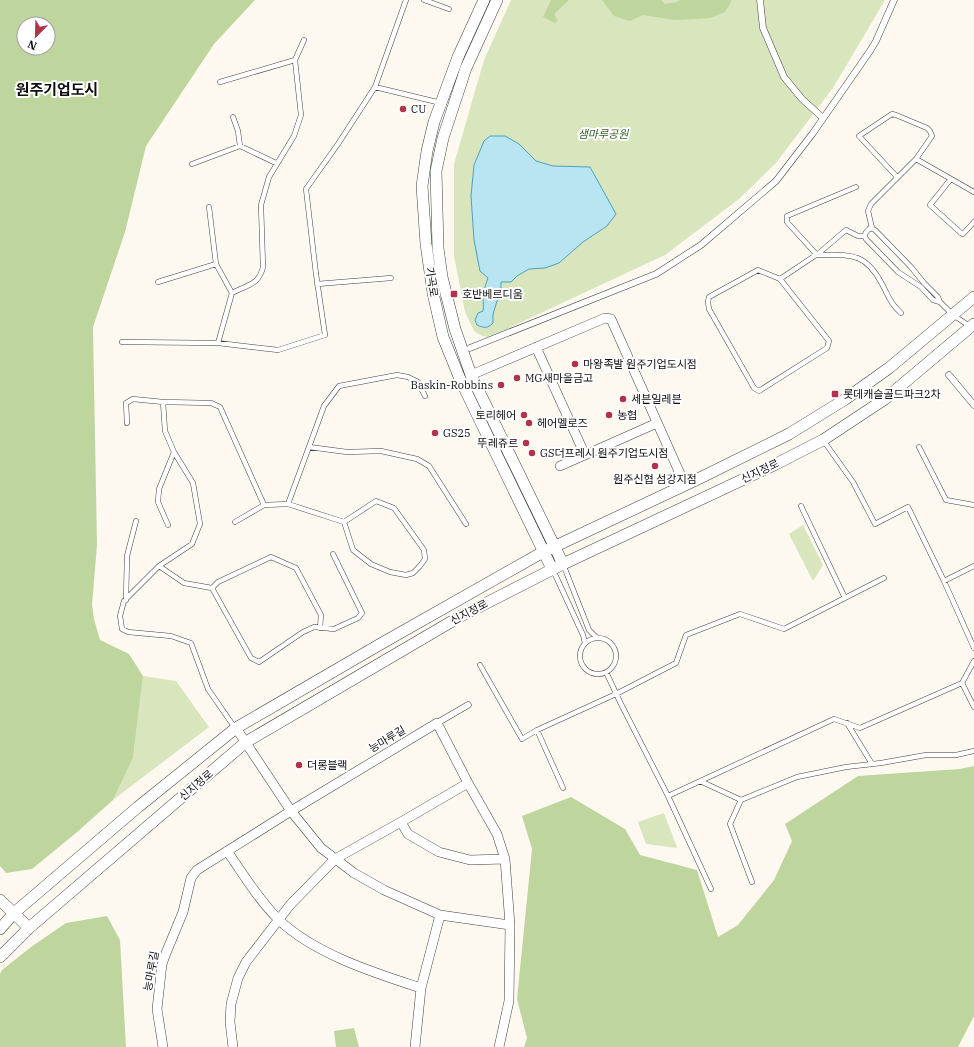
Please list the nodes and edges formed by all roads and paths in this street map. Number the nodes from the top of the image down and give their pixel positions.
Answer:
1 (406, 0) edge
2 (424, 0) edge
3 (484, 0) edge
4 (497, 0) edge
5 (760, 0) edge
6 (894, 0) edge
7 (448, 9) dead end
8 (304, 40) dead end
9 (295, 60) junction
10 (220, 82) dead end
11 (375, 87) junction
12 (441, 103) junction
13 (233, 117) dead end
14 (823, 118) junction
15 (240, 146) junction
16 (916, 159) junction
17 (276, 163) junction
18 (192, 164) dead end
19 (897, 177) junction
20 (950, 180) junction
21 (856, 187) dead end
22 (974, 192) edge
23 (209, 207) dead end
24 (974, 222) edge
25 (872, 228) junction
26 (864, 236) junction
27 (817, 254) junction
28 (216, 264) junction
29 (391, 278) dead end
30 (780, 279) junction
31 (158, 282) dead end
32 (317, 284) junction
33 (232, 293) junction
34 (974, 297) edge
35 (940, 302) junction
36 (901, 313) dead end
37 (953, 315) junction
38 (973, 327) edge
39 (122, 342) dead end
40 (218, 344) junction
41 (536, 347) junction
42 (470, 348) dead end
43 (471, 375) junction
44 (949, 376) dead end
45 (460, 379) junction
46 (425, 396) dead end
47 (163, 402) junction
48 (974, 405) edge
49 (127, 423) dead end
50 (657, 423) junction
51 (823, 440) junction
52 (309, 447) junction
53 (919, 447) dead end
54 (174, 452) junction
55 (585, 455) junction
56 (560, 466) dead end
57 (685, 485) junction
58 (288, 504) junction
59 (264, 505) junction
60 (974, 505) edge
61 (801, 506) dead end
62 (136, 521) dead end
63 (235, 522) dead end
64 (344, 522) junction
65 (466, 524) dead end
66 (168, 525) dead end
67 (555, 547) junction
68 (543, 552) junction
69 (333, 554) dead end
70 (563, 564) junction
71 (159, 566) junction
72 (974, 566) edge
73 (552, 569) junction
74 (884, 578) dead end
75 (944, 581) junction
76 (212, 588) junction
77 (845, 598) junction
78 (126, 600) junction
79 (320, 628) junction
80 (597, 638) junction
81 (585, 643) junction
82 (974, 648) edge
83 (974, 661) edge
84 (480, 665) dead end
85 (606, 672) junction
86 (962, 683) junction
87 (616, 694) junction
88 (468, 705) dead end
89 (974, 707) edge
90 (437, 723) junction
91 (847, 724) junction
92 (236, 728) junction
93 (537, 730) junction
94 (246, 742) junction
95 (974, 751) edge
96 (872, 764) junction
97 (700, 781) junction
98 (468, 783) junction
99 (563, 788) dead end
100 (668, 796) junction
101 (741, 800) junction
102 (291, 811) junction
103 (402, 822) junction
104 (227, 851) junction
105 (334, 859) junction
106 (505, 859) junction
107 (752, 882) dead end
108 (711, 889) dead end
109 (0, 900) edge
110 (14, 913) junction
111 (440, 915) junction
112 (278, 919) junction
113 (510, 925) junction
114 (29, 928) junction
115 (0, 929) edge
116 (0, 957) edge
117 (421, 988) junction
118 (163, 1047) edge
119 (233, 1047) edge
120 (415, 1047) edge
121 (499, 1047) edge

1 - 11 lane
2 - 7 lane
3 - 12 street, 가곡로
4 - 43 street, 가곡로
5 - 14 street
6 - 14 street
8 - 9 lane
9 - 10 lane
9 - 17 lane
11 - 12 lane
11 - 32 lane
12 - 45 street, 가곡로
13 - 15 lane
14 - 42 street
15 - 17 lane
15 - 18 lane
16 - 19 lane
16 - 19 lane
16 - 20 lane
17 - 33 lane
19 - 25 lane
20 - 22 lane
20 - 24 lane
21 - 27 lane
23 - 28 lane
25 - 26 lane
25 - 35 lane
26 - 27 lane
26 - 35 lane
27 - 30 lane
27 - 36 lane
28 - 31 lane
28 - 33 lane
29 - 32 lane
30 - 30 lane
32 - 40 lane
33 - 40 lane
34 - 37 street, 신지정로
35 - 37 lane
37 - 38 lane
37 - 57 street, 신지정로
38 - 51 street, 신지정로
39 - 40 lane
41 - 43 street
41 - 50 street
41 - 55 street
43 - 45 street
43 - 67 street, 가곡로
44 - 48 street
45 - 68 street, 가곡로
46 - 52 lane
47 - 49 lane
47 - 54 lane
47 - 59 lane
50 - 55 street
50 - 57 street
51 - 70 street, 신지정로
51 - 75 lane
52 - 58 lane
52 - 65 lane
53 - 60 lane
54 - 66 lane
54 - 71 lane
55 - 56 street
57 - 67 street, 신지정로
58 - 59 lane
58 - 64 lane
59 - 63 lane
61 - 77 lane
62 - 78 lane
64 - 64 lane
67 - 68 street, 신지정로
67 - 70 street, 가곡로
68 - 73 street, 가곡로
68 - 92 street, 신지정로
69 - 79 lane
70 - 73 street, 신지정로
70 - 80 lane
71 - 76 lane
71 - 78 lane
72 - 75 lane
73 - 81 lane
73 - 94 street, 신지정로
74 - 77 lane
75 - 82 lane
76 - 79 lane
76 - 79 lane
77 - 87 lane
78 - 92 lane
80 - 81 lane
80 - 85 lane
81 - 85 lane
83 - 86 lane
84 - 93 lane
85 - 87 lane
86 - 89 lane
86 - 91 lane
87 - 93 lane
87 - 100 lane
88 - 90 street
90 - 98 street
90 - 102 street, 능마루길
91 - 96 lane
91 - 97 lane
92 - 94 street
92 - 110 street, 신지정로
93 - 99 lane
94 - 102 street
94 - 114 street, 신지정로
95 - 96 lane
96 - 101 lane
97 - 100 lane
97 - 101 lane
98 - 103 street
98 - 106 street
100 - 108 lane
101 - 107 lane
102 - 104 street, 능마루길
102 - 105 street
103 - 105 street
103 - 106 street
104 - 112 street
104 - 118 street, 능마루길
105 - 111 street
105 - 112 street
106 - 113 street
109 - 110 street
110 - 114 street
110 - 115 street, 신지정로
111 - 113 street
111 - 117 street
112 - 117 street
112 - 119 street
113 - 121 street
114 - 116 street, 신지정로
117 - 120 street

